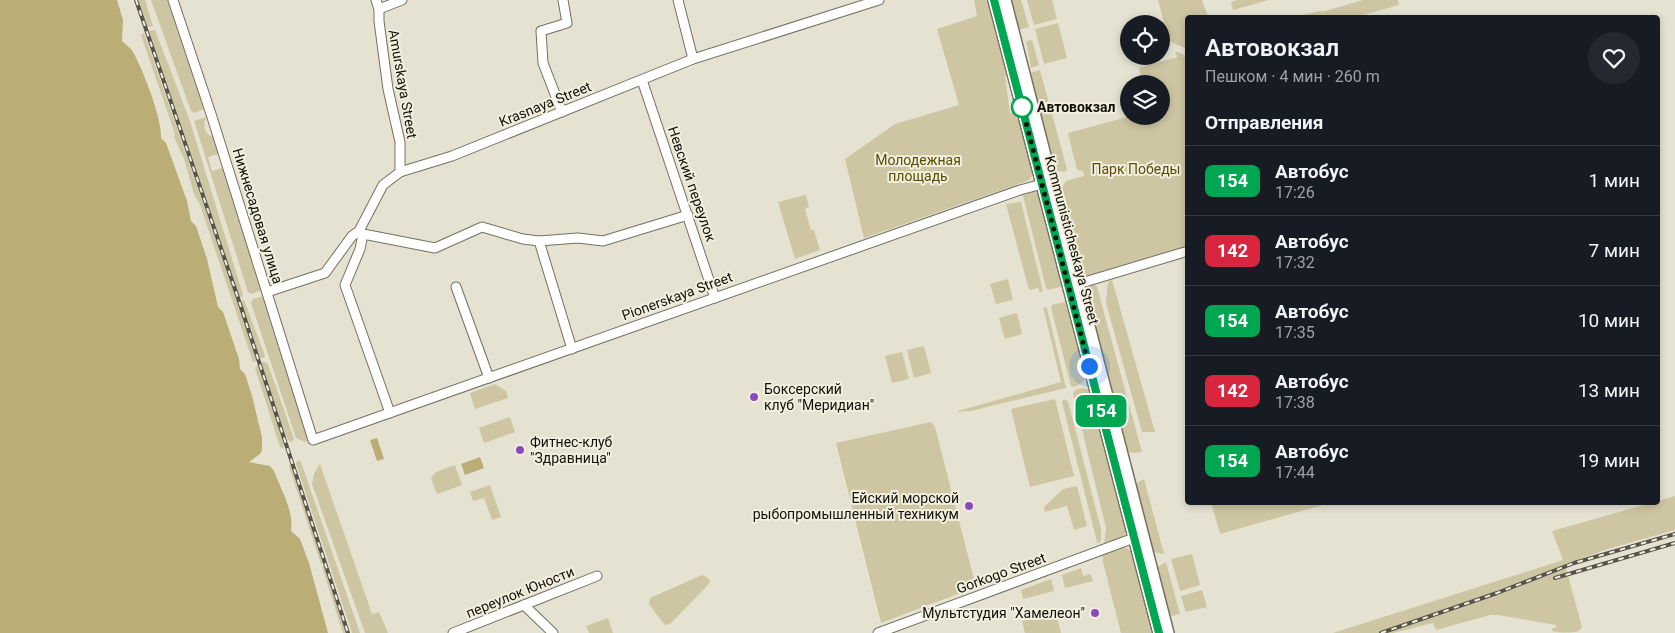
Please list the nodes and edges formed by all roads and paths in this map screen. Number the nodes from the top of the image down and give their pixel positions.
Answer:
1 (173, 0) edge
2 (402, 0) edge
3 (563, 0) edge
4 (678, 0) edge
5 (878, 0) edge
6 (994, 0) edge
7 (1005, 0) edge
8 (378, 4) edge
9 (693, 59) junction
10 (642, 80) junction
11 (562, 112) junction
12 (400, 172) junction
13 (1047, 182) junction
14 (688, 215) junction
15 (361, 233) junction
16 (539, 241) junction
17 (1185, 252) edge
18 (1078, 284) junction
19 (456, 287) dead end
20 (267, 292) junction
21 (715, 298) junction
22 (572, 349) junction
23 (489, 378) junction
24 (390, 413) junction
25 (314, 440) joint
26 (1134, 538) junction
27 (597, 576) dead end
28 (524, 605) junction
29 (453, 633) edge
30 (553, 633) edge
31 (878, 633) edge
32 (1159, 633) edge
33 (1168, 633) edge

1 - 20 street, Нижнесадовая улица
2 - 8 street
3 - 11 street
4 - 9 street
5 - 9 street, Krasnaya Street
6 - 13 main road, Kommunisticheskaya Street
7 - 13 main road, Kommunisticheskaya Street
8 - 12 street, Amurskaya Street
9 - 10 street, Krasnaya Street
10 - 11 street, Krasnaya Street
10 - 14 street, Невский переулок
11 - 12 street, Krasnaya Street
12 - 15 street, Krasnaya Street
13 - 18 main road, Kommunisticheskaya Street
13 - 21 street, Pionerskaya Street
13 - 26 main road, Kommunisticheskaya Street
14 - 16 street
14 - 21 street, Невский переулок
15 - 16 street
15 - 20 street, Krasnaya Street
15 - 24 street
16 - 22 street
17 - 18 street
18 - 33 main road, Kommunisticheskaya Street
19 - 23 street
20 - 25 street, Нижнесадовая улица
21 - 22 street, Pionerskaya Street
22 - 23 street, Pionerskaya Street
23 - 24 street, Pionerskaya Street
24 - 25 street, Pionerskaya Street
26 - 31 street, Gorkogo Street
26 - 32 main road, Kommunisticheskaya Street
27 - 28 street, переулок Юности
28 - 29 street, переулок Юности
28 - 30 street

